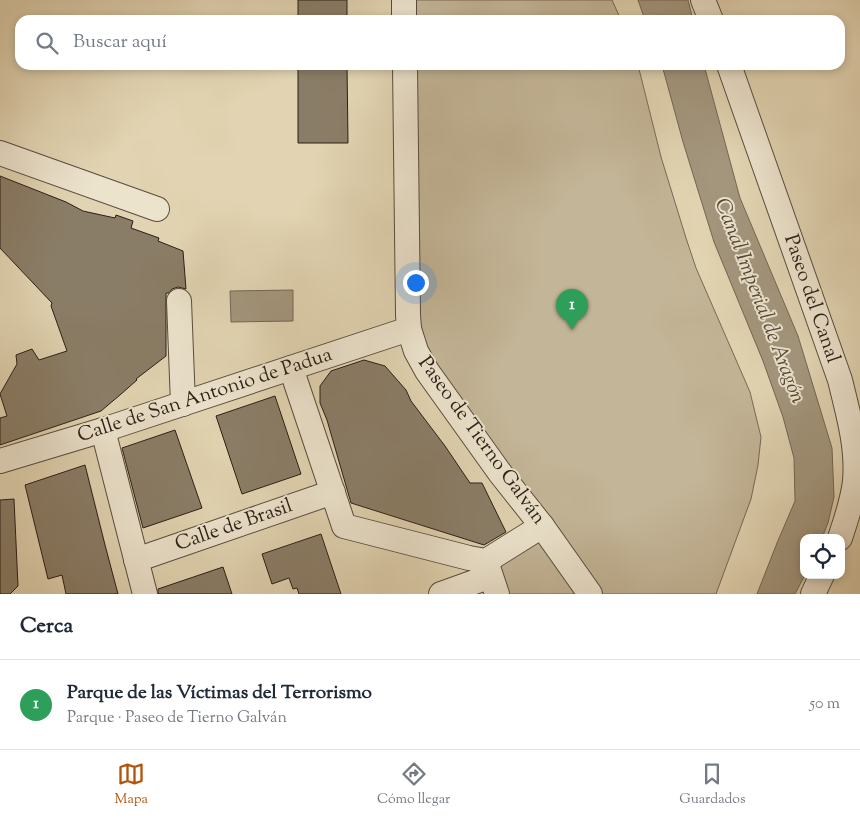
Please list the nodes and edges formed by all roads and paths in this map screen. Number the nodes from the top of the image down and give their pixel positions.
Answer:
1 (404, 0) edge
2 (704, 0) edge
3 (404, 15) edge
4 (710, 15) edge
5 (405, 70) edge
6 (731, 70) edge
7 (0, 153) edge
8 (157, 209) dead end
9 (179, 301) dead end
10 (409, 329) junction
11 (291, 368) junction
12 (183, 404) junction
13 (103, 430) junction
14 (857, 456) edge
15 (0, 461) edge
16 (332, 492) junction
17 (542, 526) junction
18 (841, 534) edge
19 (136, 560) junction
20 (486, 560) junction
21 (820, 579) edge
22 (145, 594) edge
23 (440, 594) edge
24 (497, 594) edge
25 (590, 594) edge
26 (813, 594) edge

1 - 3 street
2 - 4 street
5 - 10 street, Paseo de Tierno Galván
6 - 14 street, Paseo del Canal
7 - 8 street
9 - 12 street
10 - 11 street, Calle de San Antonio de Padua
10 - 17 street, Paseo de Tierno Galván
11 - 12 street, Calle de San Antonio de Padua
11 - 16 street
12 - 13 street, Calle de San Antonio de Padua
13 - 15 street, Calle de San Antonio de Padua
13 - 19 street
14 - 18 street, Paseo del Canal
16 - 19 street, Calle de Brasil
16 - 20 street
17 - 20 street
17 - 25 street, Paseo de Tierno Galván
19 - 22 street
20 - 23 street
20 - 24 street
21 - 26 street

